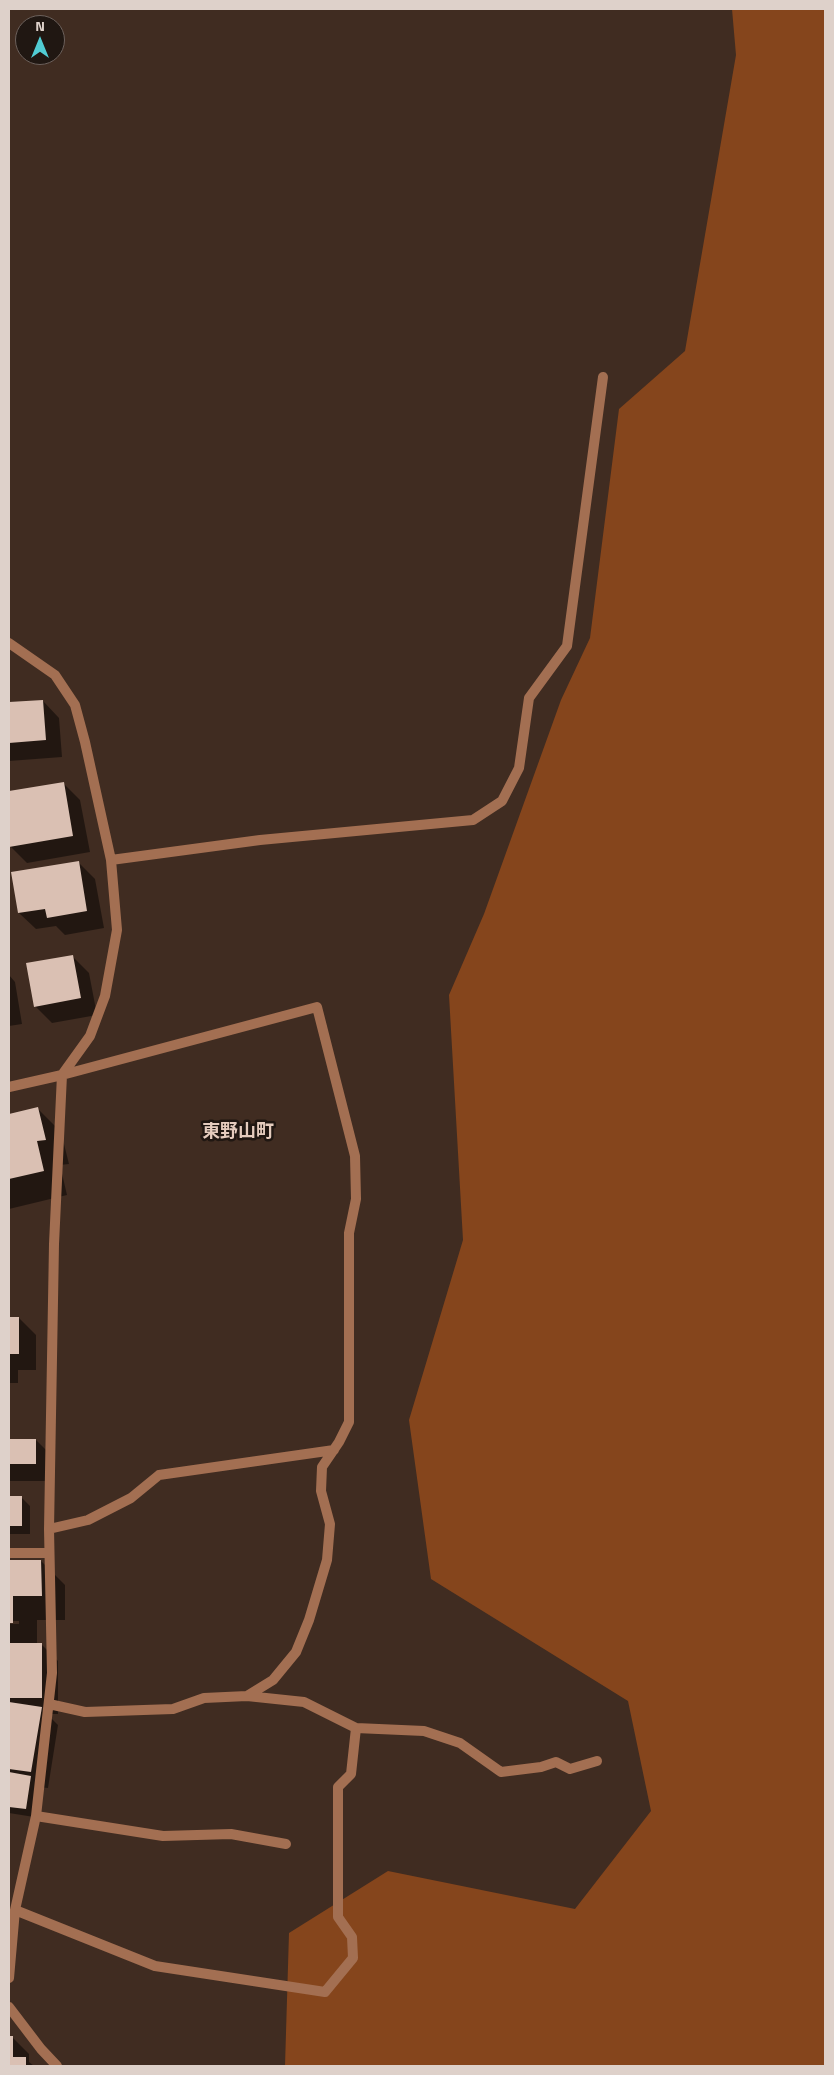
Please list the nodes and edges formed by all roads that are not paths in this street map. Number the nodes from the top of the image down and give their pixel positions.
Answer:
1 (602, 377) dead end
2 (9, 643) edge
3 (111, 860) junction
4 (62, 1075) junction
5 (9, 1087) edge
6 (334, 1450) junction
7 (49, 1529) junction
8 (9, 1553) edge
9 (49, 1553) junction
10 (247, 1696) junction
11 (49, 1704) junction
12 (356, 1728) junction
13 (597, 1761) dead end
14 (36, 1816) junction
15 (286, 1844) dead end
16 (15, 1910) junction
17 (9, 1978) edge
18 (9, 2007) edge
19 (57, 2066) edge

1 - 3 street
2 - 3 street
3 - 4 street
4 - 5 street
4 - 6 street
4 - 7 street
6 - 7 street
6 - 10 street
7 - 9 street
8 - 9 street
9 - 11 street
10 - 11 street
10 - 12 street
11 - 14 street
12 - 13 street
12 - 16 street
14 - 15 street
14 - 16 street
16 - 17 street
18 - 19 street

